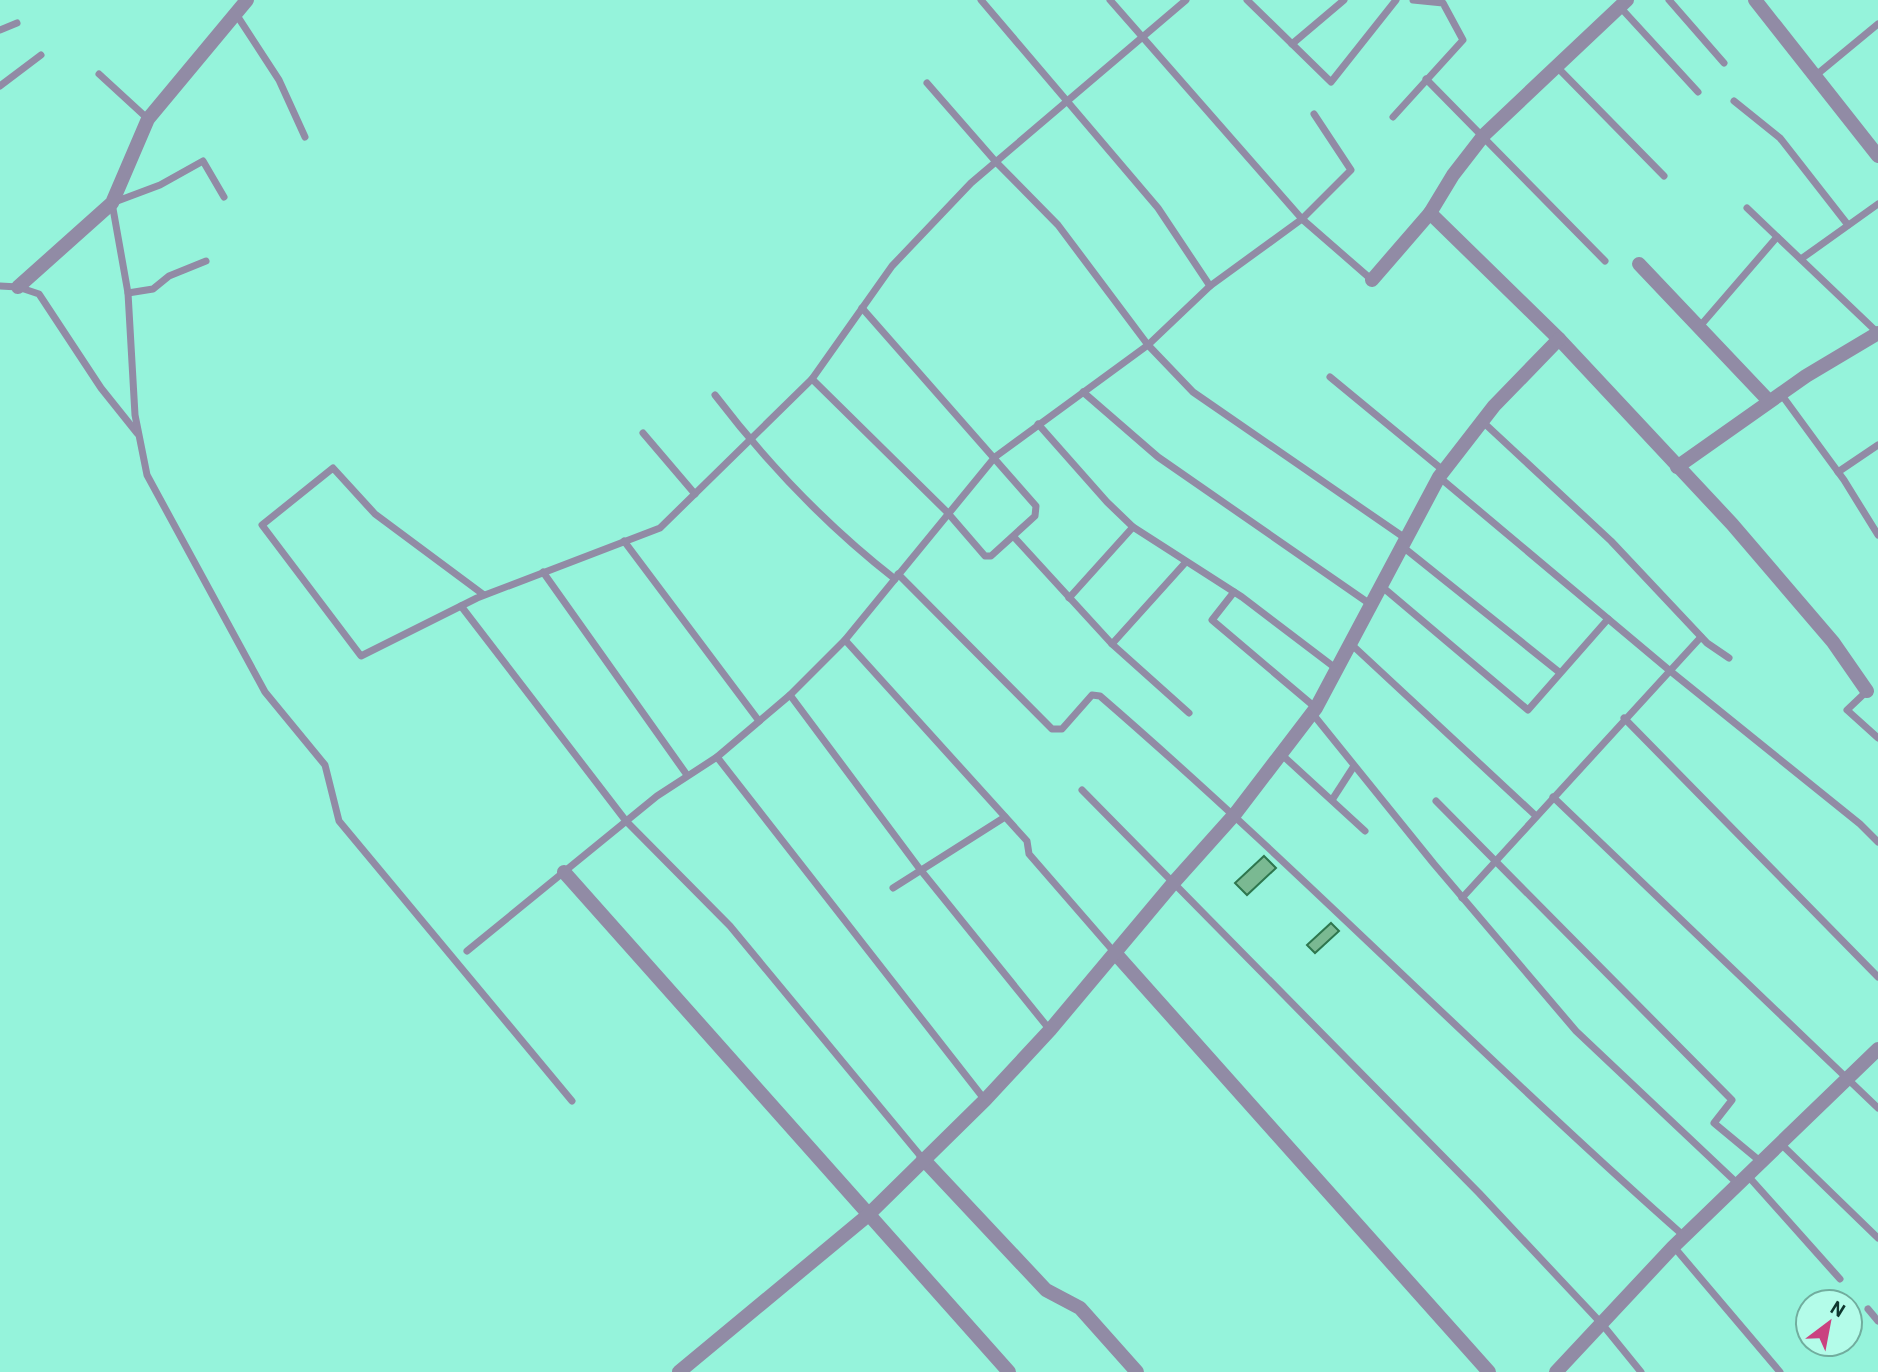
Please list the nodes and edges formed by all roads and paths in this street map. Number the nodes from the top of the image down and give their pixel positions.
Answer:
1 (247, 0) edge
2 (981, 0) edge
3 (1110, 0) edge
4 (1186, 0) edge
5 (1247, 0) edge
6 (1344, 0) edge
7 (1396, 0) edge
8 (1413, 0) edge
9 (1668, 0) edge
10 (1755, 0) edge
11 (1448, 2) edge
12 (1624, 4) edge
13 (235, 14) junction
14 (17, 23) dead end
15 (1878, 24) edge
16 (0, 30) edge
17 (1144, 37) junction
18 (1292, 44) junction
19 (41, 55) dead end
20 (1724, 62) dead end
21 (1557, 66) junction
22 (99, 74) dead end
23 (1815, 76) junction
24 (1426, 79) junction
25 (927, 83) dead end
26 (0, 86) edge
27 (1698, 92) dead end
28 (1734, 101) dead end
29 (1068, 102) junction
30 (1314, 114) dead end
31 (1393, 117) dead end
32 (148, 119) junction
33 (1484, 135) junction
34 (305, 138) dead end
35 (1878, 156) edge
36 (996, 162) junction
37 (1664, 176) dead end
38 (224, 197) dead end
39 (112, 203) junction
40 (1878, 204) edge
41 (1747, 208) dead end
42 (1430, 212) junction
43 (1302, 219) junction
44 (1848, 225) junction
45 (1777, 237) junction
46 (1801, 259) junction
47 (206, 261) dead end
48 (1605, 261) dead end
49 (1639, 264) dead end
50 (1372, 280) joint
51 (0, 286) edge
52 (1210, 286) junction
53 (19, 287) junction
54 (128, 293) junction
55 (862, 308) junction
56 (1700, 325) junction
57 (1878, 333) edge
58 (1559, 339) junction
59 (1148, 345) junction
60 (1330, 377) dead end
61 (812, 379) junction
62 (1083, 392) junction
63 (715, 395) dead end
64 (1775, 398) junction
65 (1482, 421) junction
66 (1038, 424) junction
67 (643, 433) dead end
68 (139, 436) junction
69 (750, 440) junction
70 (1878, 445) edge
71 (995, 457) junction
72 (1677, 467) junction
73 (1838, 472) junction
74 (1442, 474) junction
75 (695, 494) junction
76 (947, 512) junction
77 (1133, 527) junction
78 (1878, 535) edge
79 (1014, 537) junction
80 (624, 541) junction
81 (1404, 542) junction
82 (1185, 563) junction
83 (543, 572) junction
84 (897, 576) junction
85 (1380, 585) junction
86 (1234, 592) junction
87 (484, 595) junction
88 (1069, 598) junction
89 (1370, 604) junction
90 (461, 606) junction
91 (1608, 619) junction
92 (1701, 637) junction
93 (845, 640) junction
94 (1351, 643) junction
95 (1112, 644) junction
96 (1729, 658) dead end
97 (1338, 670) junction
98 (1669, 670) junction
99 (1559, 672) junction
100 (1867, 691) joint
101 (790, 695) junction
102 (1314, 711) junction
103 (1189, 713) dead end
104 (1625, 718) junction
105 (759, 721) junction
106 (1878, 738) edge
107 (1280, 754) junction
108 (717, 757) junction
109 (1354, 766) junction
110 (687, 775) junction
111 (1082, 790) dead end
112 (1553, 797) junction
113 (1332, 800) junction
114 (1436, 800) dead end
115 (1236, 814) junction
116 (1536, 816) junction
117 (1005, 817) junction
118 (626, 821) junction
119 (1365, 831) dead end
120 (1878, 842) edge
121 (1497, 860) junction
122 (919, 868) junction
123 (564, 872) junction
124 (1175, 881) junction
125 (893, 888) dead end
126 (1462, 898) junction
127 (467, 951) dead end
128 (1115, 953) junction
129 (1878, 977) edge
130 (1050, 1030) junction
131 (1878, 1049) edge
132 (1847, 1079) junction
133 (985, 1100) junction
134 (572, 1101) dead end
135 (1878, 1108) edge
136 (1780, 1143) junction
137 (923, 1159) junction
138 (1761, 1162) junction
139 (1743, 1180) junction
140 (867, 1216) junction
141 (1878, 1238) edge
142 (1679, 1241) junction
143 (1840, 1279) dead end
144 (1868, 1309) dead end
145 (1878, 1321) edge
146 (1602, 1324) junction
147 (686, 1370) edge
148 (1009, 1372) edge
149 (1137, 1372) edge
150 (1489, 1372) edge
151 (1556, 1372) edge
152 (1641, 1372) edge
153 (1780, 1372) edge

1 - 13 street
2 - 29 lane
3 - 17 lane
4 - 17 lane
5 - 18 lane
6 - 18 lane
7 - 18 lane
8 - 11 lane
9 - 20 lane
10 - 23 street
11 - 24 lane
12 - 21 street
12 - 27 lane
13 - 32 street
13 - 34 lane
14 - 16 lane
15 - 23 lane
17 - 29 lane
17 - 43 lane
19 - 26 lane
21 - 33 street
21 - 37 lane
22 - 32 lane
23 - 35 street
24 - 31 lane
24 - 33 lane
25 - 36 lane
28 - 44 lane
29 - 36 lane
29 - 52 lane
30 - 43 lane
32 - 39 street
33 - 42 street
33 - 48 lane
36 - 55 lane
36 - 59 lane
38 - 39 lane
39 - 53 street
39 - 54 lane
40 - 44 lane
41 - 45 lane
42 - 50 street
42 - 58 street
43 - 50 lane
43 - 52 lane
44 - 46 lane
45 - 46 lane
45 - 56 lane
46 - 57 lane
47 - 54 lane
49 - 56 street
51 - 53 lane
52 - 59 lane
53 - 68 lane
54 - 68 lane
55 - 61 lane
55 - 71 lane
56 - 64 street
57 - 64 street
58 - 65 street
58 - 72 street
59 - 62 lane
59 - 81 lane
60 - 74 lane
61 - 69 lane
61 - 76 lane
62 - 66 lane
62 - 89 lane
63 - 69 lane
64 - 72 street
64 - 73 lane
65 - 74 street
65 - 92 lane
66 - 71 lane
66 - 77 lane
67 - 75 lane
68 - 134 lane
69 - 75 lane
69 - 84 lane
70 - 73 lane
71 - 76 lane
71 - 79 lane
72 - 100 street
73 - 78 lane
74 - 81 street
74 - 91 lane
75 - 80 lane
76 - 79 lane
76 - 84 lane
77 - 82 lane
77 - 88 lane
79 - 88 lane
80 - 83 lane
80 - 105 lane
81 - 85 street
81 - 99 lane
82 - 86 lane
82 - 95 lane
83 - 87 lane
83 - 110 lane
84 - 93 lane
84 - 115 lane
85 - 89 street
85 - 99 lane
86 - 97 lane
86 - 102 lane
87 - 90 lane
87 - 90 lane
88 - 95 lane
89 - 94 street
90 - 118 lane
91 - 98 lane
91 - 99 lane
92 - 96 lane
92 - 98 lane
93 - 101 lane
93 - 117 lane
94 - 97 street
94 - 116 lane
95 - 103 lane
97 - 102 street
98 - 104 lane
98 - 120 lane
100 - 106 lane
101 - 105 lane
101 - 122 lane
102 - 107 street
102 - 109 lane
104 - 112 lane
104 - 129 lane
105 - 108 lane
107 - 113 lane
107 - 115 street
108 - 110 lane
108 - 133 lane
109 - 113 lane
109 - 126 lane
110 - 118 lane
111 - 124 lane
112 - 116 lane
112 - 132 lane
113 - 119 lane
114 - 121 lane
115 - 124 street
115 - 142 lane
116 - 121 lane
117 - 122 lane
117 - 128 lane
118 - 123 lane
118 - 137 lane
121 - 126 lane
121 - 138 lane
122 - 125 lane
122 - 130 lane
123 - 127 lane
123 - 140 street
124 - 128 street
124 - 146 lane
126 - 139 lane
128 - 130 street
128 - 150 street
130 - 133 street
131 - 132 street
132 - 135 lane
132 - 136 street
133 - 137 street
136 - 138 street
136 - 141 lane
137 - 140 street
137 - 149 street
138 - 139 street
139 - 142 street
139 - 143 lane
140 - 147 street
140 - 148 street
142 - 146 street
142 - 153 lane
144 - 145 lane
146 - 151 street
146 - 152 lane

